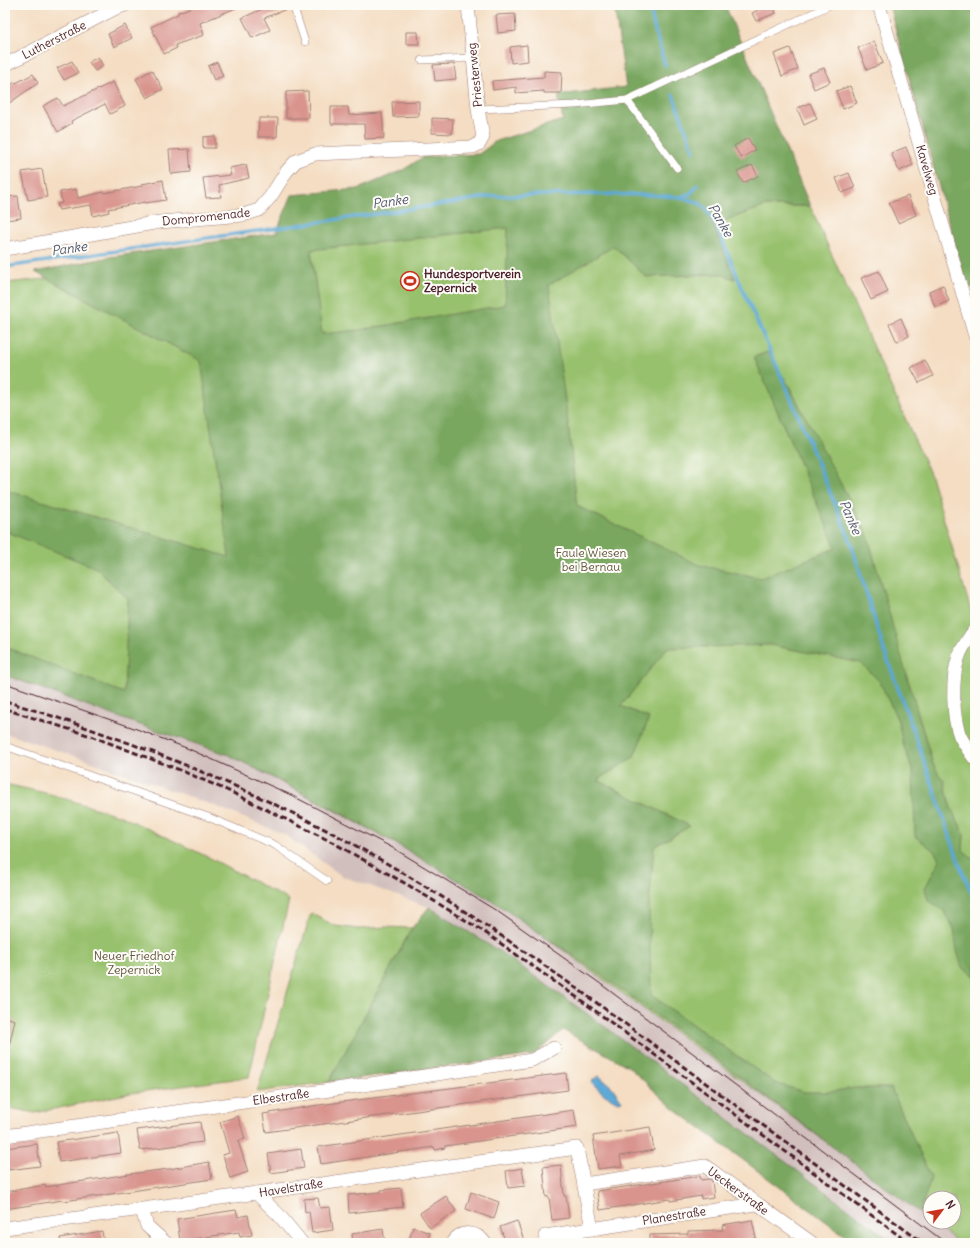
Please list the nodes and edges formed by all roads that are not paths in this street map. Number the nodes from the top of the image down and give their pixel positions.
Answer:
1 (125, 5) edge
2 (293, 5) edge
3 (468, 5) edge
4 (830, 5) edge
5 (879, 5) edge
6 (305, 42) dead end
7 (472, 58) junction
8 (422, 60) dead end
9 (5, 65) edge
10 (627, 100) junction
11 (478, 109) junction
12 (479, 144) joint
13 (677, 168) dead end
14 (5, 249) edge
15 (975, 336) edge
16 (975, 629) edge
17 (5, 746) edge
18 (973, 752) edge
19 (327, 881) dead end
20 (554, 1048) dead end
21 (5, 1136) edge
22 (584, 1184) junction
23 (256, 1193) junction
24 (756, 1204) junction
25 (142, 1210) junction
26 (5, 1228) edge
27 (592, 1228) junction
28 (545, 1236) dead end
29 (166, 1243) edge
30 (302, 1243) edge
31 (452, 1243) edge
32 (485, 1243) edge
33 (812, 1243) edge

1 - 9 street, Lutherstraße
2 - 6 lane
3 - 7 street, Priesterweg
4 - 10 lane
5 - 15 street, Kavelweg
7 - 8 lane
7 - 11 street, Priesterweg
10 - 11 lane
10 - 13 lane
11 - 12 street, Priesterweg
12 - 14 street, Dompromenade
16 - 18 street
17 - 19 lane
20 - 21 street, Elbestraße
22 - 23 street, Havelstraße
22 - 24 street, Ueckerstraße
22 - 27 street
23 - 25 street, Havelstraße
23 - 30 street
24 - 27 street, Planestraße
24 - 33 street, Ueckerstraße
25 - 26 street, Havelstraße
25 - 29 street
27 - 28 street, Planestraße
31 - 32 street

